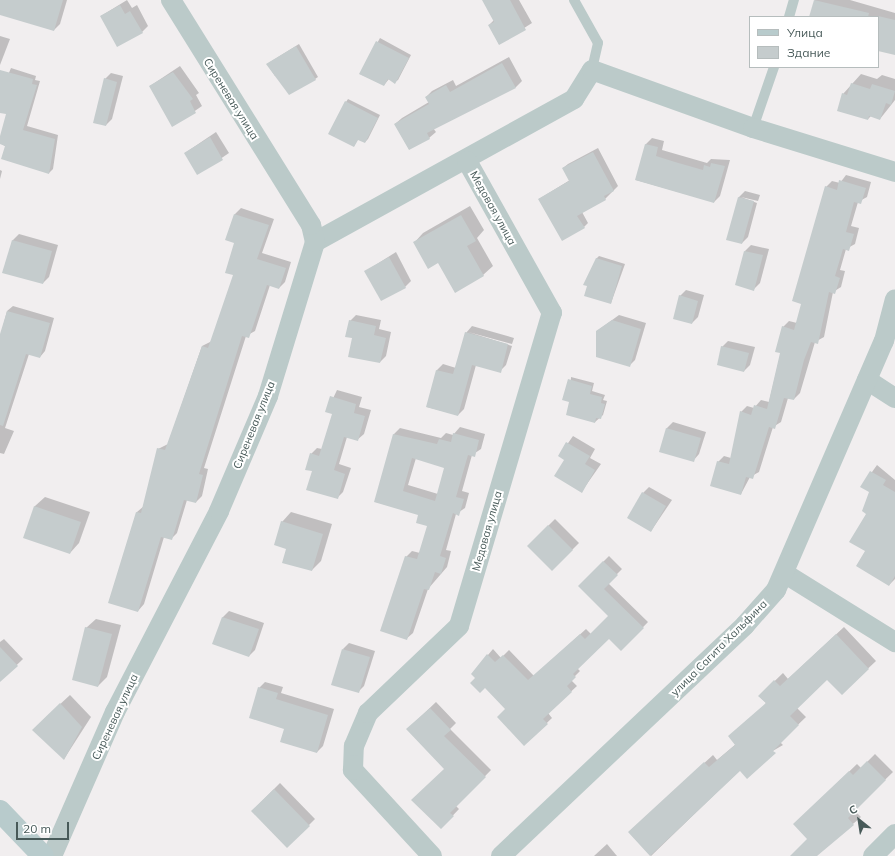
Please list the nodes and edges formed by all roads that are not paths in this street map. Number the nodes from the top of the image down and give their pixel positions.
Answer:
1 (171, 0) edge
2 (574, 0) edge
3 (794, 0) edge
4 (789, 16) edge
5 (774, 68) edge
6 (592, 70) junction
7 (753, 128) junction
8 (467, 161) junction
9 (895, 172) edge
10 (315, 242) junction
11 (895, 299) edge
12 (867, 380) junction
13 (895, 398) edge
14 (784, 573) junction
15 (895, 642) edge
16 (0, 811) edge
17 (895, 834) edge
18 (43, 856) edge
19 (52, 856) edge
20 (432, 856) edge
21 (502, 856) edge
22 (873, 856) edge

1 - 10 street, Сиреневая улица
2 - 6 lane
3 - 4 lane
5 - 7 lane
6 - 7 street
6 - 8 street
7 - 9 street
8 - 10 street
8 - 20 street, Медовая улица
10 - 19 street, Сиреневая улица
11 - 12 street, улица Сагита Хальфина
12 - 13 street
12 - 14 street, улица Сагита Хальфина
14 - 15 street
14 - 21 street, улица Сагита Хальфина
16 - 18 main road
17 - 22 street

